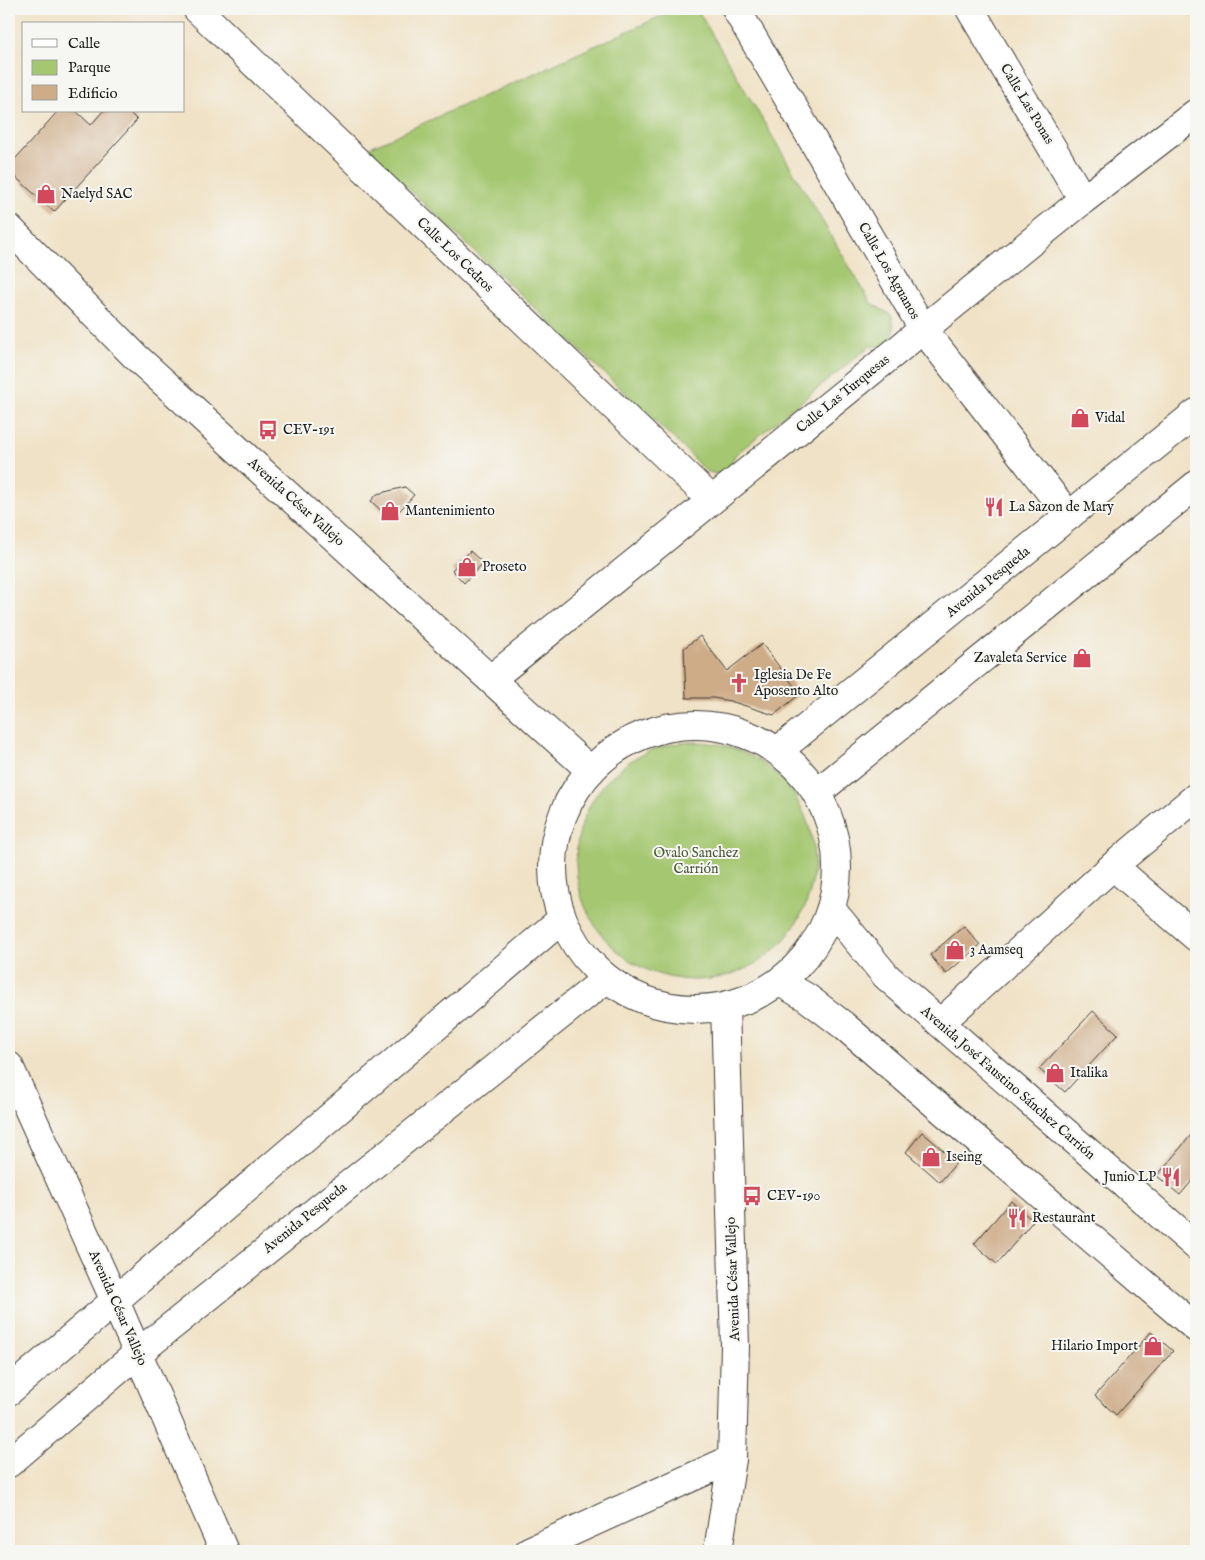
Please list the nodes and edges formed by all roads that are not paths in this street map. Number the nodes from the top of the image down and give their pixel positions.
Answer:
1 (197, 9) edge
2 (736, 9) edge
3 (970, 9) edge
4 (1196, 113) edge
5 (1083, 200) junction
6 (9, 228) edge
7 (924, 329) junction
8 (1196, 413) edge
9 (1196, 485) edge
10 (712, 500) junction
11 (1069, 516) junction
12 (491, 679) junction
13 (780, 750) junction
14 (590, 770) junction
15 (818, 792) junction
16 (1196, 798) edge
17 (1113, 866) junction
18 (831, 909) junction
19 (562, 918) junction
20 (1196, 937) edge
21 (606, 979) junction
22 (780, 982) junction
23 (725, 1006) junction
24 (940, 1023) junction
25 (9, 1066) edge
26 (1196, 1246) edge
27 (115, 1301) junction
28 (1196, 1328) edge
29 (138, 1353) junction
30 (9, 1390) edge
31 (732, 1459) junction
32 (9, 1463) edge
33 (224, 1551) edge
34 (529, 1551) edge
35 (718, 1551) edge

1 - 10 main road, Calle Los Cedros
2 - 7 main road, Calle Los Aguanos
3 - 5 main road, Calle Las Ponas
4 - 5 main road, Calle Las Turquesas
5 - 7 main road, Calle Las Turquesas
6 - 12 main road, Avenida César Vallejo
7 - 10 main road, Calle Las Turquesas
7 - 11 main road, Calle Los Aguanos
8 - 11 main road, Avenida Pesqueda
9 - 15 main road
10 - 12 main road, Calle Las Turquesas
11 - 13 main road, Avenida Pesqueda
12 - 14 main road, Avenida César Vallejo
13 - 14 main road
13 - 15 main road
14 - 19 main road
15 - 18 main road
16 - 17 main road
17 - 20 main road
17 - 24 main road
18 - 22 main road
18 - 24 main road, Avenida José Faustino Sánchez Carrión
19 - 21 main road
19 - 27 main road
21 - 23 main road
21 - 29 main road, Avenida Pesqueda
22 - 23 main road
22 - 28 main road
23 - 31 main road, Avenida César Vallejo
24 - 26 main road, Avenida José Faustino Sánchez Carrión
25 - 27 main road, Avenida César Vallejo
27 - 29 main road, Avenida César Vallejo
27 - 30 main road
29 - 32 main road, Avenida Pesqueda
29 - 33 main road, Avenida César Vallejo
31 - 34 main road
31 - 35 main road, Avenida César Vallejo

